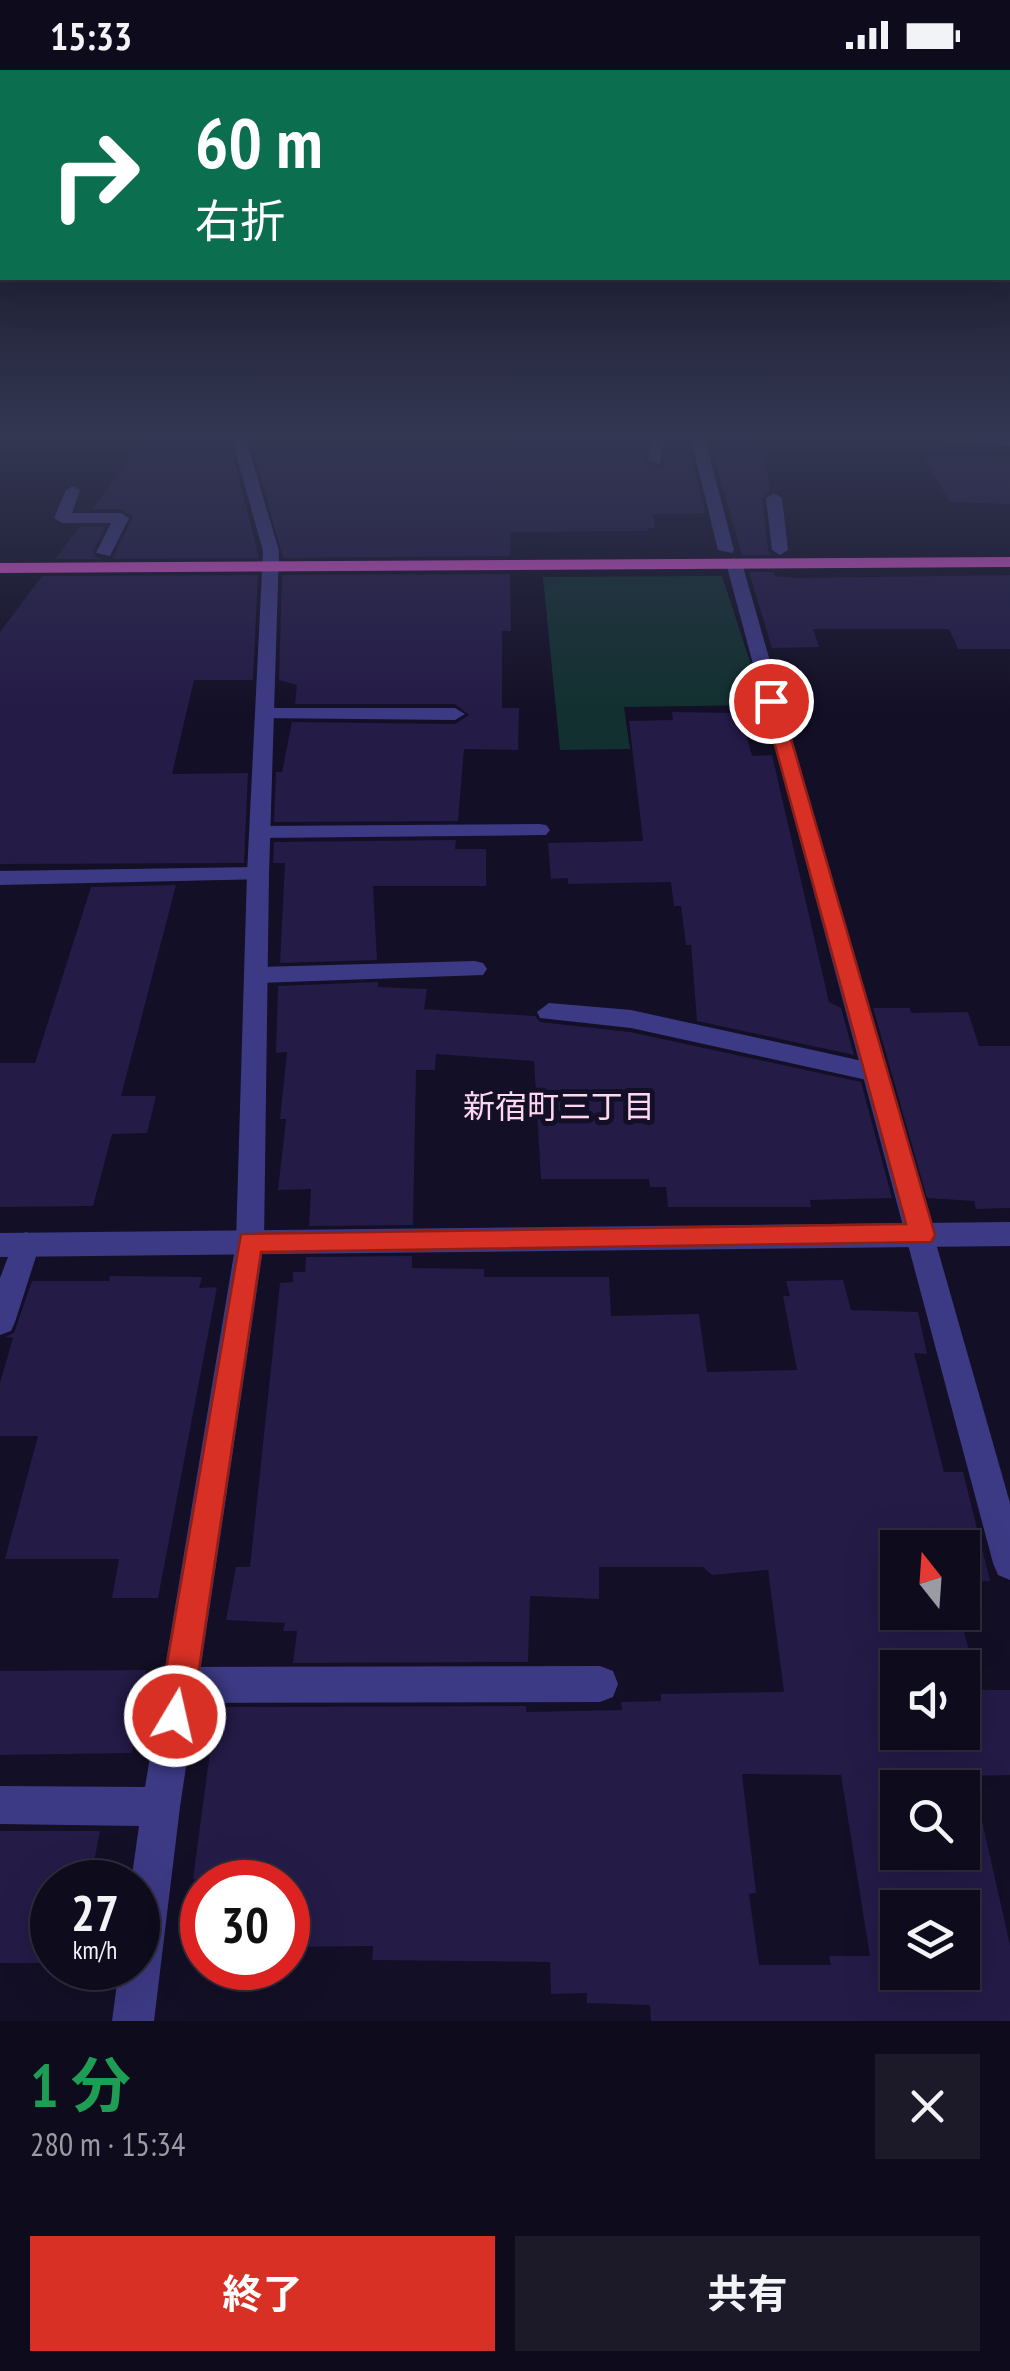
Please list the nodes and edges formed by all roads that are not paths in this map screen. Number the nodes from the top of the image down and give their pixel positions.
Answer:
1 (114, 530) edge
2 (263, 530) edge
3 (723, 530) edge
4 (778, 530) edge
5 (1010, 549) edge
6 (780, 550) junction
7 (104, 553) junction
8 (0, 554) edge
9 (730, 556) junction
10 (271, 560) junction
11 (1010, 562) edge
12 (0, 568) edge
13 (266, 714) junction
14 (455, 714) dead end
15 (539, 830) dead end
16 (261, 832) junction
17 (258, 874) junction
18 (0, 878) edge
19 (474, 969) dead end
20 (258, 974) junction
21 (549, 1012) dead end
22 (876, 1073) junction
23 (1010, 1234) edge
24 (922, 1235) junction
25 (250, 1242) junction
26 (13, 1245) edge
27 (0, 1322) edge
28 (1010, 1564) edge
29 (600, 1684) dead end
30 (180, 1685) junction
31 (0, 1805) edge
32 (161, 1806) junction
33 (133, 2021) edge

1 - 7 street
2 - 10 street
3 - 9 street
4 - 6 street
5 - 6 highway
6 - 9 highway
7 - 8 highway
7 - 10 highway
9 - 10 highway
9 - 11 highway
9 - 22 street
10 - 12 highway
10 - 13 street
13 - 14 street
13 - 16 street
15 - 16 street
16 - 17 street
17 - 18 street
17 - 20 street
19 - 20 street
20 - 25 street
21 - 22 street
22 - 24 street
23 - 24 street
24 - 25 street
24 - 28 street
25 - 26 street
25 - 30 street
26 - 27 street
29 - 30 street
30 - 32 street
31 - 32 street
32 - 33 street

